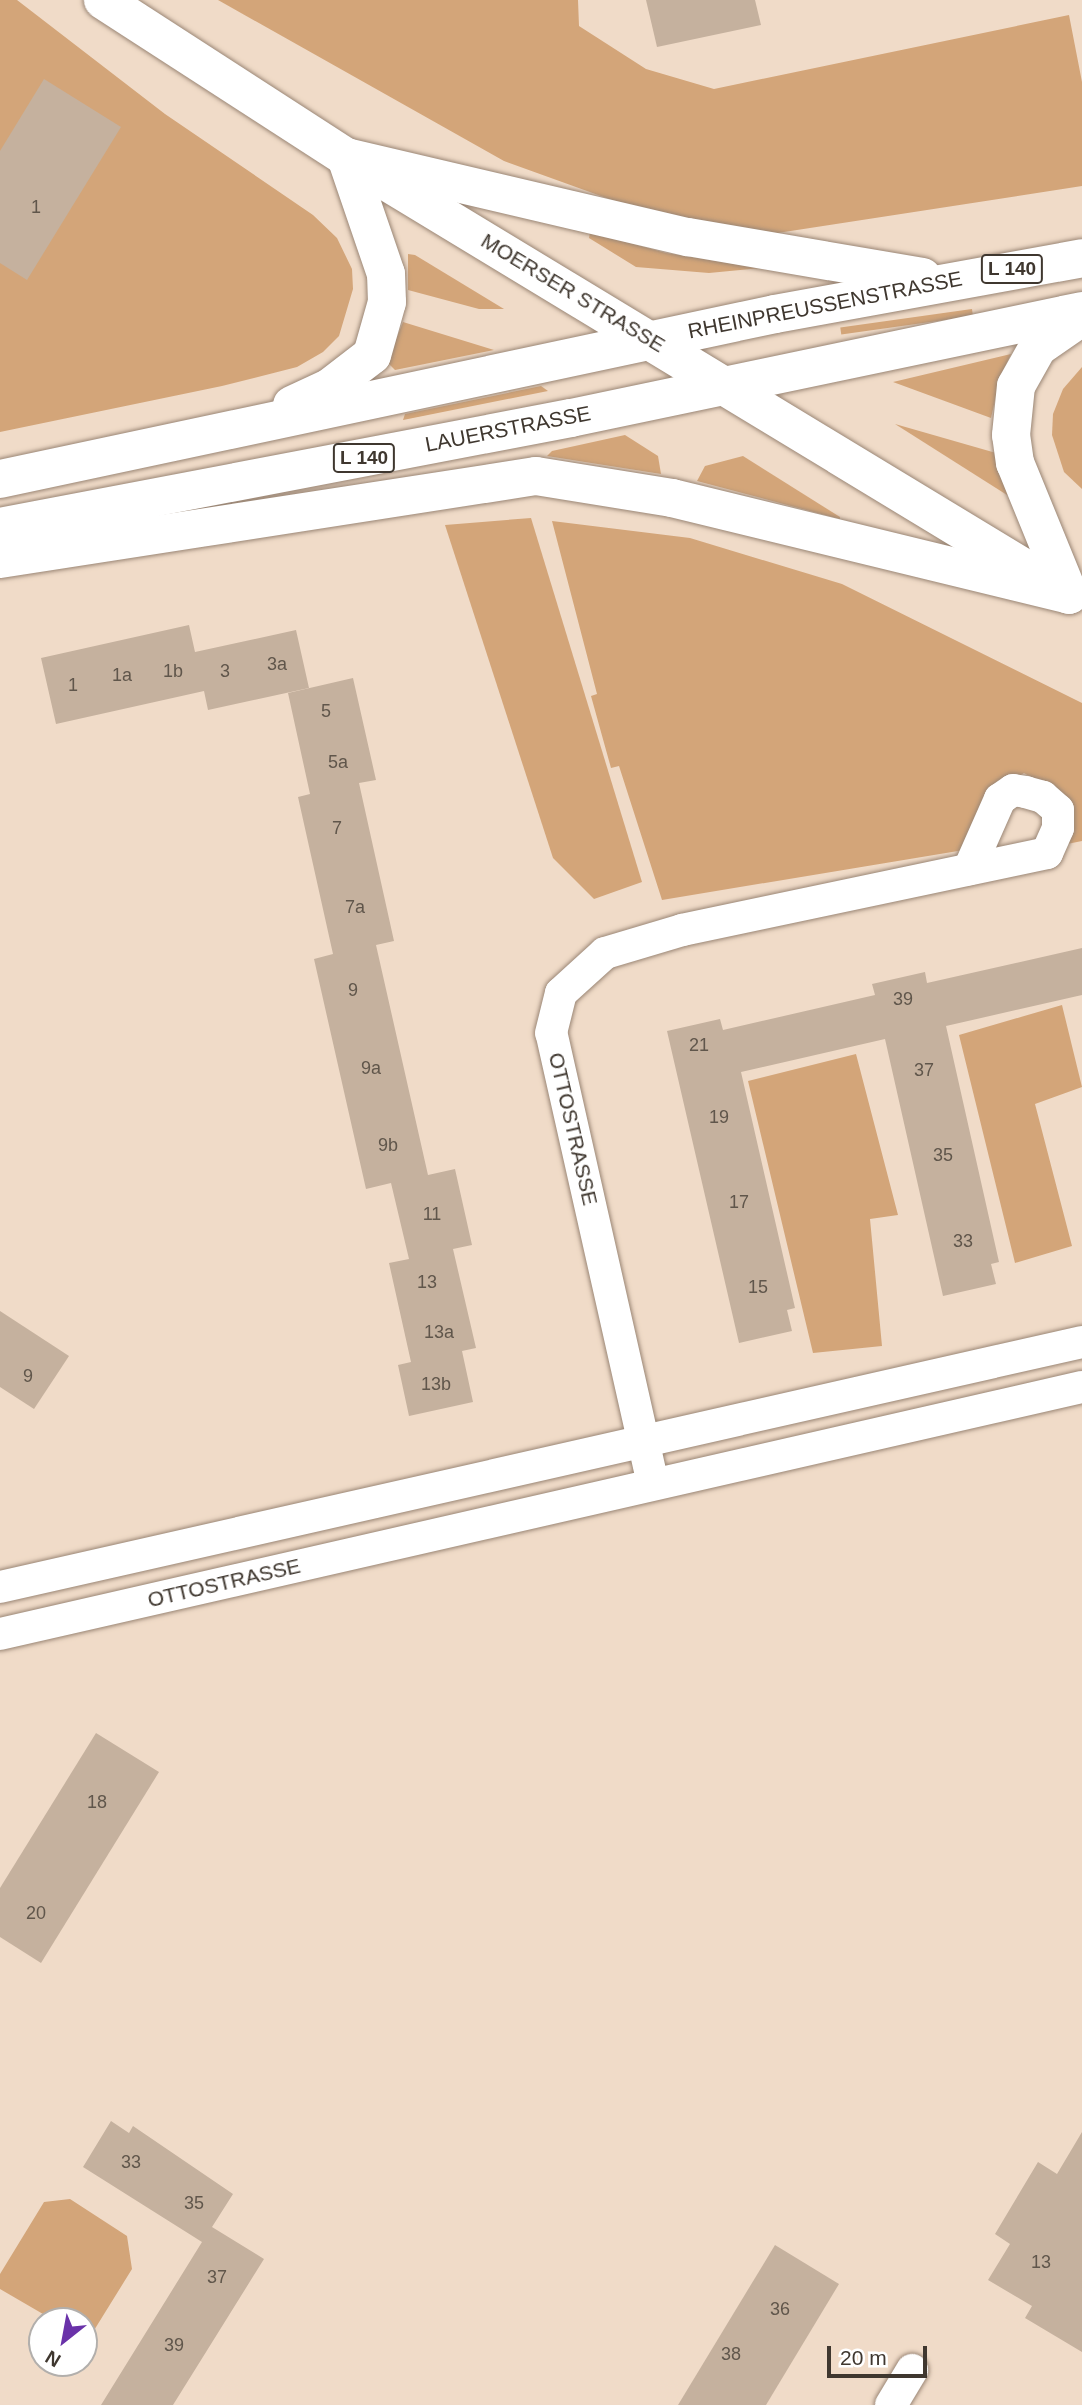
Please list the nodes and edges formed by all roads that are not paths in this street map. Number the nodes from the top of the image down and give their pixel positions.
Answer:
1 (103, 0) edge
2 (346, 157) junction
3 (1082, 258) edge
4 (942, 280) junction
5 (1082, 314) edge
6 (651, 340) junction
7 (727, 386) junction
8 (234, 433) junction
9 (0, 479) edge
10 (0, 527) edge
11 (0, 559) edge
12 (1075, 599) edge
13 (969, 869) dead end
14 (1082, 1342) edge
15 (1082, 1387) edge
16 (643, 1441) junction
17 (653, 1485) junction
18 (0, 1587) edge
19 (0, 1634) edge
20 (912, 2370) dead end
21 (891, 2405) edge

1 - 2 main road, MOERSER STRASSE
2 - 4 main road
2 - 6 main road, MOERSER STRASSE
2 - 8 main road
3 - 4 main road, RHEINPREUSSENSTRASSE / L 140
4 - 6 main road, RHEINPREUSSENSTRASSE / L 140
5 - 7 main road, L 140
5 - 12 main road
6 - 7 main road, MOERSER STRASSE
6 - 8 main road, L 140
7 - 10 main road, LAUERSTRASSE / L 140
7 - 12 main road, MOERSER STRASSE
8 - 9 main road, L 140
11 - 12 main road
13 - 16 street, OTTOSTRASSE
14 - 16 street
15 - 17 street, OTTOSTRASSE
16 - 17 street, OTTOSTRASSE
16 - 18 street
17 - 19 street, OTTOSTRASSE
20 - 21 street

